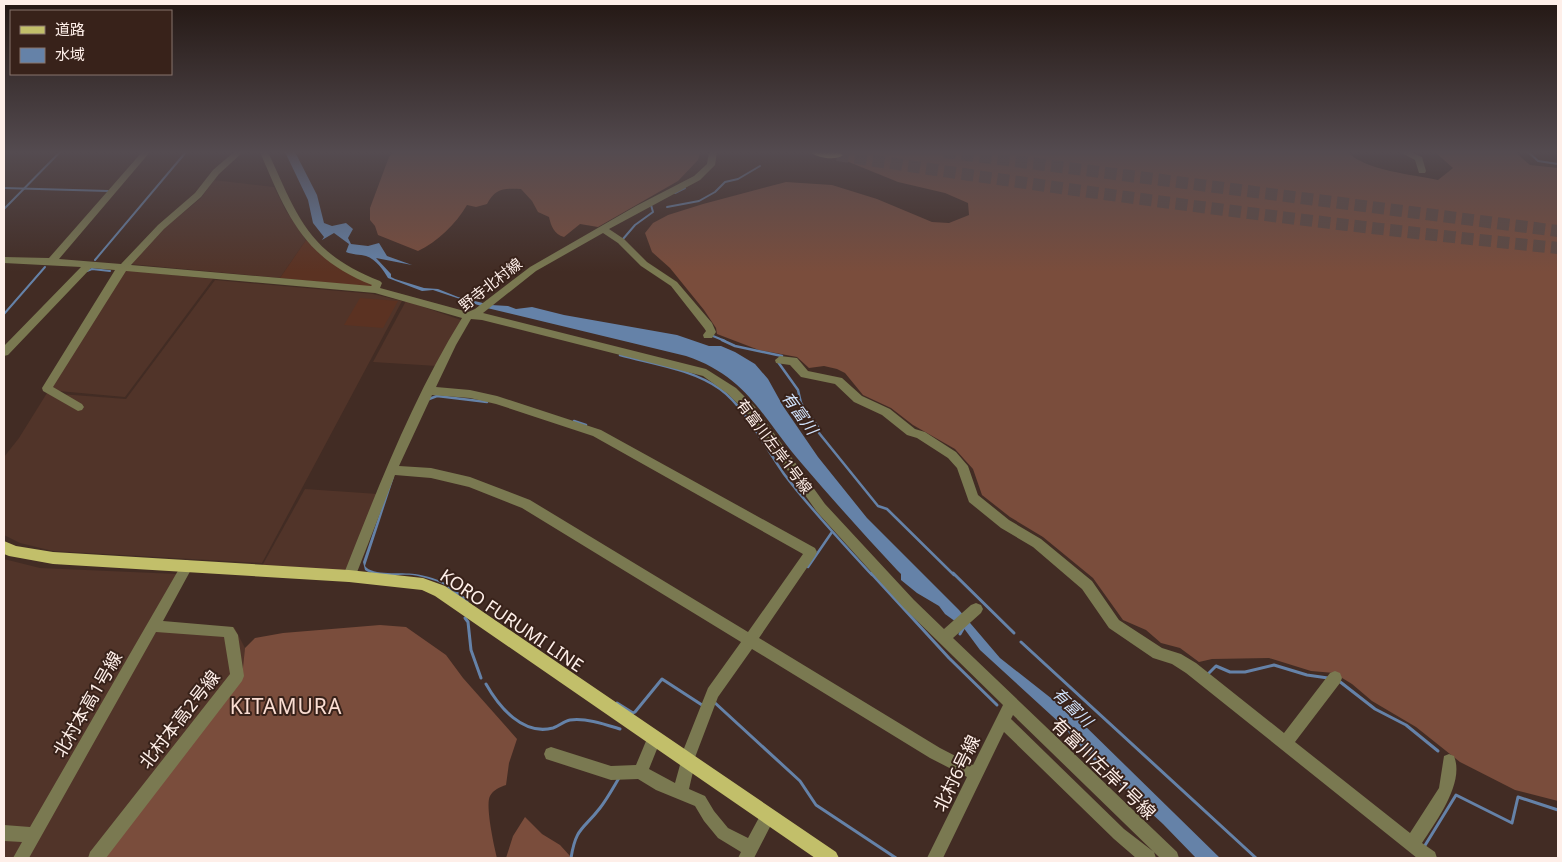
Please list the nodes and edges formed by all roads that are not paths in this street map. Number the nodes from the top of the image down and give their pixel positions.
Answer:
1 (111, 192) edge
2 (193, 192) edge
3 (200, 192) edge
4 (282, 192) edge
5 (671, 192) edge
6 (604, 229) junction
7 (4, 260) edge
8 (52, 261) junction
9 (89, 264) junction
10 (120, 266) junction
11 (376, 290) junction
12 (474, 314) junction
13 (708, 335) dead end
14 (4, 352) edge
15 (780, 360) dead end
16 (429, 391) junction
17 (78, 408) dead end
18 (391, 470) junction
19 (4, 547) edge
20 (187, 566) junction
21 (349, 576) junction
22 (975, 611) dead end
23 (153, 626) junction
24 (945, 637) junction
25 (750, 641) junction
26 (1335, 678) dead end
27 (1011, 704) junction
28 (1003, 721) junction
29 (654, 739) junction
30 (1286, 743) junction
31 (551, 754) dead end
32 (1449, 761) dead end
33 (687, 762) junction
34 (640, 772) junction
35 (976, 774) junction
36 (680, 793) junction
37 (767, 817) junction
38 (4, 833) edge
39 (34, 835) junction
40 (1412, 845) junction
41 (748, 853) edge
42 (21, 858) edge
43 (96, 858) edge
44 (830, 858) edge
45 (935, 858) edge
46 (1148, 858) edge
47 (1171, 858) edge
48 (1429, 858) edge

1 - 8 street
2 - 10 street
3 - 10 street
4 - 11 street
5 - 6 street, 野寺北村線
6 - 12 street, 野寺北村線
6 - 13 street
7 - 8 street, 有富川左岸1号線
8 - 9 street, 有富川左岸1号線
9 - 10 street, 有富川左岸1号線
9 - 14 street
10 - 11 street, 有富川左岸1号線
10 - 17 street
11 - 12 street, 有富川左岸1号線
12 - 16 street, 野寺北村線
12 - 24 street, 有富川左岸1号線
15 - 30 street
16 - 18 street, 野寺北村線
16 - 25 street
18 - 21 street, 野寺北村線
18 - 25 street
19 - 20 main road, KORO FURUMI LINE
20 - 21 main road, KORO FURUMI LINE
20 - 23 street, 北村本高1号線
21 - 29 main road, KORO FURUMI LINE
22 - 24 street
23 - 39 street, 北村本高1号線
23 - 43 street, 北村本高2号線
24 - 27 street, 有富川左岸1号線
25 - 33 street
25 - 35 street
26 - 30 street
27 - 28 street, 北村6号線
27 - 47 street, 有富川左岸1号線
28 - 35 street, 北村6号線
28 - 46 street
29 - 33 main road, KORO FURUMI LINE
29 - 34 street
30 - 40 street
31 - 34 street
32 - 40 street
33 - 36 street
33 - 37 main road, KORO FURUMI LINE
34 - 36 street
35 - 45 street, 北村6号線
36 - 41 street
37 - 41 street
37 - 44 main road, KORO FURUMI LINE
38 - 39 street
39 - 42 street, 北村本高1号線
40 - 48 street

